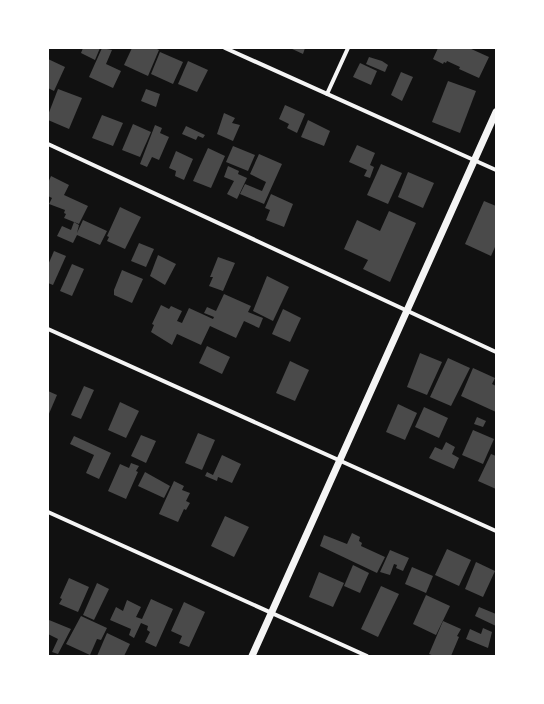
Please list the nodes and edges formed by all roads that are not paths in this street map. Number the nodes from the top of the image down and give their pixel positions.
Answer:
1 (225, 48) edge
2 (348, 48) edge
3 (327, 94) junction
4 (496, 112) edge
5 (48, 144) edge
6 (474, 160) junction
7 (496, 170) edge
8 (406, 311) junction
9 (48, 329) edge
10 (496, 352) edge
11 (340, 460) junction
12 (48, 512) edge
13 (496, 531) edge
14 (271, 613) junction
15 (252, 656) edge
16 (367, 656) edge

1 - 3 street
2 - 3 street
3 - 6 street
4 - 6 street
5 - 8 street
6 - 7 street
6 - 8 street
8 - 10 street
8 - 11 street
9 - 11 street
11 - 13 street
11 - 14 street
12 - 14 street
14 - 15 street
14 - 16 street

